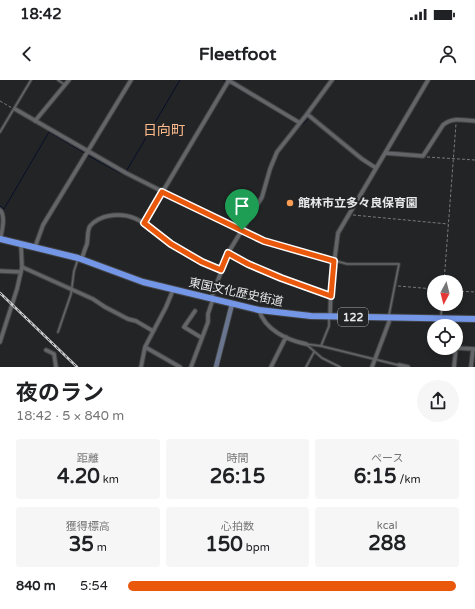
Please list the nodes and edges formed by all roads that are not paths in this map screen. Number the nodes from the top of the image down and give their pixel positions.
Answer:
1 (31, 80) edge
2 (58, 80) edge
3 (69, 80) edge
4 (131, 80) edge
5 (229, 80) edge
6 (332, 80) edge
7 (428, 80) edge
8 (65, 84) junction
9 (15, 109) junction
10 (307, 114) junction
11 (35, 121) junction
12 (475, 121) edge
13 (300, 123) junction
14 (0, 132) edge
15 (86, 152) junction
16 (385, 153) junction
17 (376, 168) junction
18 (162, 192) junction
19 (0, 210) edge
20 (144, 223) junction
21 (242, 230) junction
22 (0, 240) edge
23 (21, 244) junction
24 (35, 247) junction
25 (228, 253) junction
26 (80, 258) junction
27 (334, 261) junction
28 (22, 267) junction
29 (221, 270) junction
30 (0, 271) edge
31 (21, 272) junction
32 (72, 289) junction
33 (173, 290) junction
34 (331, 296) junction
35 (212, 299) junction
36 (232, 304) junction
37 (195, 310) dead end
38 (259, 310) junction
39 (442, 311) edge
40 (330, 317) junction
41 (389, 318) junction
42 (441, 319) joint
43 (463, 319) edge
44 (475, 319) edge
45 (153, 331) junction
46 (58, 332) dead end
47 (286, 337) junction
48 (202, 338) junction
49 (0, 342) edge
50 (306, 344) junction
51 (321, 346) junction
52 (145, 348) junction
53 (474, 349) edge
54 (46, 350) dead end
55 (314, 352) junction
56 (375, 359) junction
57 (399, 365) joint
58 (56, 367) edge
59 (141, 367) edge
60 (180, 367) edge
61 (191, 367) edge
62 (216, 367) edge
63 (271, 367) edge
64 (306, 367) edge
65 (340, 367) edge
66 (372, 367) edge
67 (408, 367) edge
68 (454, 367) edge
69 (471, 367) edge

1 - 9 lane
2 - 8 lane
3 - 8 street
4 - 15 street
5 - 13 street
5 - 18 street
6 - 10 street
7 - 16 street
8 - 11 street
9 - 11 street
9 - 14 lane
10 - 13 street
10 - 17 street
11 - 15 street
12 - 16 street
13 - 21 street
15 - 18 street
15 - 24 street
16 - 17 street
17 - 27 street
18 - 20 street
18 - 21 street
19 - 22 street
20 - 26 street
20 - 29 street
21 - 25 street
21 - 27 street
22 - 23 highway, 東国文化歴史街道 / 122
23 - 24 highway, 東国文化歴史街道 / 122
23 - 28 street
24 - 26 highway, 東国文化歴史街道 / 122
25 - 29 street
25 - 34 lane
26 - 32 lane
26 - 33 highway, 東国文化歴史街道 / 122
27 - 34 street
27 - 41 lane
28 - 31 street
28 - 32 street
29 - 35 street
30 - 31 street
31 - 49 street
32 - 45 street
32 - 46 lane
33 - 35 highway, 東国文化歴史街道 / 122
33 - 45 street
34 - 40 street
35 - 36 highway, 東国文化歴史街道 / 122
35 - 48 street
36 - 38 highway, 東国文化歴史街道 / 122
36 - 62 main road
37 - 48 street
38 - 40 highway, 東国文化歴史街道 / 122
38 - 47 street
39 - 42 lane
40 - 41 highway, 東国文化歴史街道 / 122
40 - 51 lane
41 - 42 highway, 東国文化歴史街道 / 122
41 - 56 street
43 - 44 highway, 東国文化歴史街道 / 122
45 - 52 street
47 - 50 street
47 - 63 street
48 - 61 street
50 - 51 lane
50 - 55 lane
51 - 56 lane
52 - 59 street
52 - 60 street
53 - 68 street
53 - 69 street
54 - 58 street
55 - 64 lane
55 - 65 lane
56 - 57 lane
56 - 66 street
57 - 67 street

